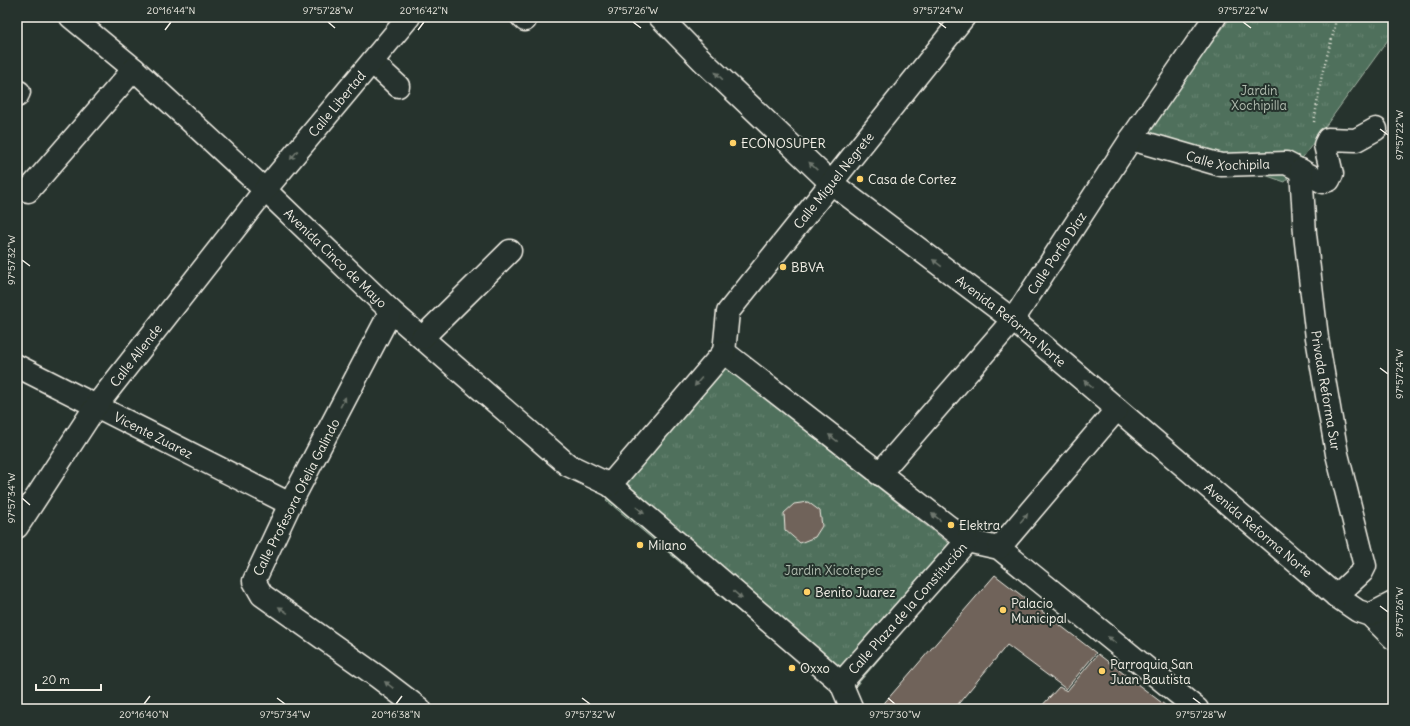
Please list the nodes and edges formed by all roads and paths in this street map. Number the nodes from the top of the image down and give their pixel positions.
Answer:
1 (71, 17) edge
2 (409, 17) edge
3 (660, 17) edge
4 (964, 17) edge
5 (1215, 17) edge
6 (1335, 17) edge
7 (372, 62) junction
8 (134, 69) junction
9 (398, 86) dead end
10 (1314, 128) dead end
11 (1376, 129) dead end
12 (1131, 139) junction
13 (1301, 170) junction
14 (830, 182) junction
15 (265, 190) junction
16 (28, 191) dead end
17 (510, 251) dead end
18 (391, 311) junction
19 (1013, 320) junction
20 (422, 338) junction
21 (724, 352) junction
22 (17, 366) edge
23 (96, 406) junction
24 (1117, 409) junction
25 (880, 474) junction
26 (610, 485) junction
27 (290, 504) junction
28 (17, 527) edge
29 (967, 541) junction
30 (999, 548) junction
31 (1336, 596) junction
32 (1393, 603) edge
33 (1370, 615) junction
34 (1393, 638) edge
35 (841, 683) junction
36 (420, 709) edge
37 (852, 709) edge
38 (1197, 709) edge

1 - 8 street, Avenida Cinco de Mayo
2 - 7 street, Calle Libertad
14 -> 3 street, Avenida Reforma Norte
4 - 14 street, Calle Miguel Negrete
5 - 12 street, Calle Porfio Díaz
6 - 10 path
7 - 9 street
7 -> 15 street, Calle Libertad
8 - 15 street, Avenida Cinco de Mayo
8 - 16 street
11 - 13 street, Calle Xochipila
12 - 13 street, Calle Xochipila
12 - 19 street, Calle Porfio Díaz
13 - 31 street, Privada Reforma Sur
19 -> 14 street, Avenida Reforma Norte
14 - 21 street, Calle Miguel Negrete
15 - 18 street, Avenida Cinco de Mayo
15 - 23 street, Calle Allende
17 - 20 street
18 - 20 street, Avenida Cinco de Mayo
27 -> 18 street, Calle Profesora Ofelia Galindo
24 -> 19 street, Avenida Reforma Norte
19 - 25 street, Calle Porfio Díaz
20 - 26 street, Avenida Cinco de Mayo
25 -> 21 street, Calle Plaza de la Constitución
21 -> 26 street
22 - 23 street, Vicente Zuarez
23 - 27 street, Vicente Zuarez
23 - 28 street, Calle Allende
30 -> 24 street
24 - 31 street, Avenida Reforma Norte
29 -> 25 street, Calle Plaza de la Constitución
26 -> 35 street, Calle Plaza de la Constitución
36 -> 27 street, Calle Profesora Ofelia Galindo
29 - 30 street
29 - 35 street, Calle Plaza de la Constitución
38 -> 30 street
31 - 33 street, Avenida Reforma Norte
32 - 33 street
33 - 34 street
35 - 37 street

